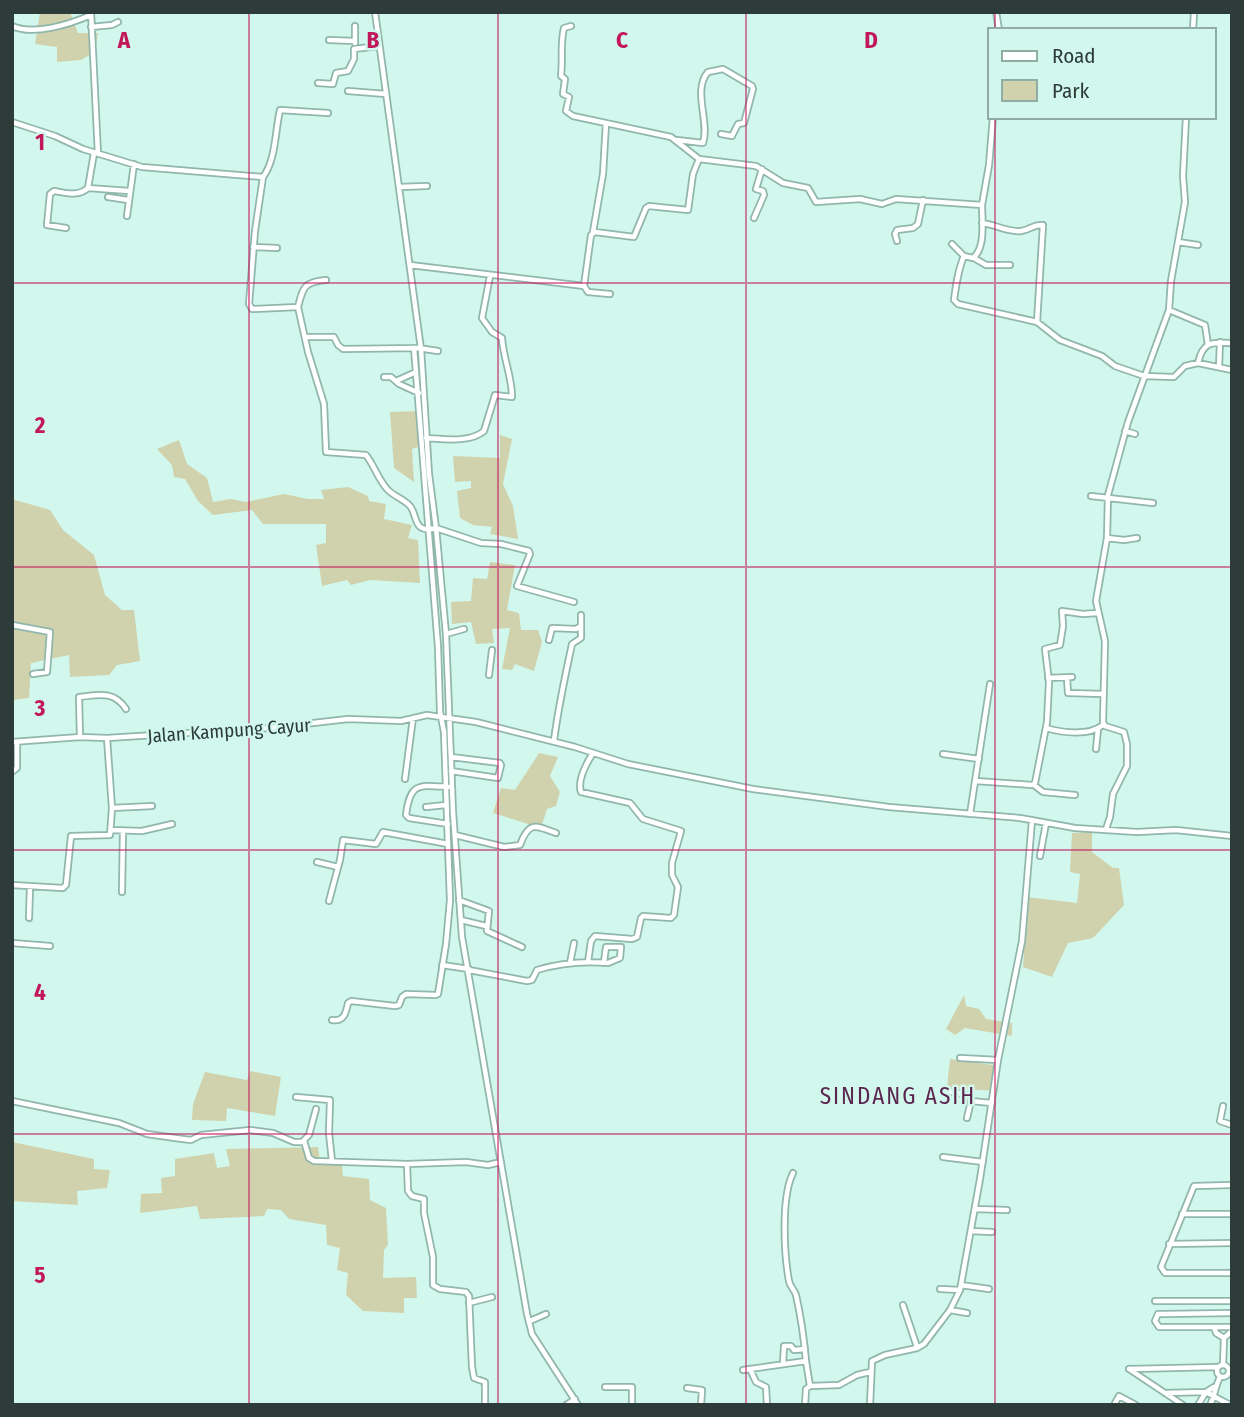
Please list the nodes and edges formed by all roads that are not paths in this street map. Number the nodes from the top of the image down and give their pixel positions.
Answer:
1 (375, 12) edge
2 (91, 14) edge
3 (118, 22) dead end
4 (12, 26) edge
5 (355, 26) dead end
6 (571, 26) dead end
7 (91, 27) junction
8 (329, 40) dead end
9 (355, 41) junction
10 (379, 47) junction
11 (355, 49) junction
12 (318, 83) dead end
13 (348, 92) dead end
14 (386, 94) junction
15 (328, 113) dead end
16 (993, 119) edge
17 (1186, 119) edge
18 (12, 122) edge
19 (606, 123) junction
20 (721, 134) dead end
21 (677, 140) junction
22 (96, 153) junction
23 (699, 159) junction
24 (134, 164) junction
25 (762, 169) junction
26 (263, 177) junction
27 (399, 187) junction
28 (427, 187) dead end
29 (88, 188) junction
30 (129, 191) junction
31 (108, 197) dead end
32 (128, 200) junction
33 (923, 200) junction
34 (982, 205) junction
35 (127, 215) dead end
36 (754, 218) dead end
37 (982, 223) junction
38 (66, 228) dead end
39 (593, 233) junction
40 (897, 241) dead end
41 (1178, 242) junction
42 (952, 244) dead end
43 (1198, 245) dead end
44 (253, 247) junction
45 (277, 248) dead end
46 (964, 256) junction
47 (973, 258) junction
48 (1010, 264) dead end
49 (410, 265) junction
50 (490, 276) junction
51 (326, 280) dead end
52 (584, 286) junction
53 (610, 294) dead end
54 (298, 307) junction
55 (1169, 310) junction
56 (1037, 322) junction
57 (304, 337) junction
58 (1220, 342) junction
59 (1232, 343) edge
60 (1208, 345) junction
61 (417, 349) junction
62 (438, 351) dead end
63 (1198, 363) junction
64 (1219, 367) junction
65 (1232, 370) edge
66 (416, 372) junction
67 (1144, 376) junction
68 (384, 377) dead end
69 (396, 381) junction
70 (421, 393) junction
71 (1125, 430) junction
72 (1135, 434) dead end
73 (426, 438) junction
74 (1091, 496) dead end
75 (1108, 499) junction
76 (1153, 503) dead end
77 (432, 529) junction
78 (1108, 538) junction
79 (1137, 538) dead end
80 (574, 602) dead end
81 (1098, 613) junction
82 (580, 615) dead end
83 (12, 625) edge
84 (581, 626) junction
85 (464, 629) dead end
86 (446, 634) junction
87 (549, 639) dead end
88 (492, 650) dead end
89 (33, 674) dead end
90 (489, 675) dead end
91 (1048, 678) junction
92 (990, 684) dead end
93 (1104, 694) junction
94 (126, 709) dead end
95 (413, 717) junction
96 (446, 719) junction
97 (1103, 724) junction
98 (1046, 728) junction
99 (1098, 729) junction
100 (80, 737) junction
101 (107, 738) junction
102 (554, 741) junction
103 (15, 742) edge
104 (1096, 749) dead end
105 (593, 753) junction
106 (943, 754) dead end
107 (451, 757) junction
108 (979, 759) junction
109 (452, 771) junction
110 (12, 772) edge
111 (405, 779) dead end
112 (976, 781) junction
113 (1034, 785) junction
114 (449, 787) junction
115 (1075, 795) dead end
116 (446, 805) junction
117 (152, 806) dead end
118 (426, 807) dead end
119 (111, 808) junction
120 (970, 814) junction
121 (1032, 820) junction
122 (1046, 822) junction
123 (173, 824) dead end
124 (448, 824) junction
125 (1106, 829) junction
126 (111, 830) junction
127 (123, 831) junction
128 (556, 833) dead end
129 (455, 835) junction
130 (1232, 836) edge
131 (448, 844) junction
132 (1040, 856) dead end
133 (317, 862) dead end
134 (338, 867) junction
135 (12, 885) edge
136 (30, 887) junction
137 (122, 892) dead end
138 (459, 900) junction
139 (329, 901) dead end
140 (29, 918) dead end
141 (461, 920) junction
142 (486, 926) junction
143 (12, 943) edge
144 (574, 943) dead end
145 (50, 946) dead end
146 (522, 947) dead end
147 (588, 962) junction
148 (604, 962) junction
149 (570, 963) junction
150 (442, 965) junction
151 (469, 970) junction
152 (332, 1020) dead end
153 (960, 1058) dead end
154 (998, 1060) junction
155 (948, 1090) dead end
156 (296, 1097) dead end
157 (12, 1101) edge
158 (971, 1101) junction
159 (992, 1104) junction
160 (1223, 1106) dead end
161 (316, 1109) dead end
162 (967, 1118) dead end
163 (1232, 1125) edge
164 (304, 1141) junction
165 (943, 1157) dead end
166 (332, 1161) junction
167 (983, 1162) junction
168 (497, 1163) junction
169 (407, 1164) junction
170 (793, 1173) dead end
171 (1232, 1185) edge
172 (975, 1209) junction
173 (1007, 1210) dead end
174 (1182, 1214) junction
175 (1232, 1214) edge
176 (971, 1231) junction
177 (992, 1232) dead end
178 (1232, 1243) edge
179 (1169, 1244) junction
180 (1232, 1273) edge
181 (961, 1287) junction
182 (940, 1289) dead end
183 (989, 1289) dead end
184 (492, 1297) dead end
185 (1155, 1301) dead end
186 (1182, 1301) junction
187 (1232, 1301) edge
188 (469, 1303) junction
189 (903, 1305) dead end
190 (950, 1310) junction
191 (967, 1313) dead end
192 (1232, 1313) edge
193 (546, 1314) dead end
194 (1181, 1314) junction
195 (530, 1321) junction
196 (1214, 1327) junction
197 (1232, 1329) edge
198 (1224, 1338) junction
199 (917, 1348) junction
200 (805, 1349) junction
201 (806, 1361) junction
202 (783, 1364) junction
203 (1227, 1369) edge
204 (870, 1372) junction
205 (1220, 1377) junction
206 (810, 1386) junction
207 (605, 1387) dead end
208 (1214, 1387) junction
209 (687, 1388) dead end
210 (1206, 1392) junction
211 (1165, 1393) junction
212 (1215, 1396) junction
213 (571, 1403) edge
214 (485, 1405) edge
215 (632, 1405) edge
216 (701, 1405) edge
217 (767, 1405) edge
218 (805, 1405) edge
219 (870, 1405) edge
220 (1114, 1405) edge
221 (1136, 1405) edge
222 (1183, 1405) edge
223 (1198, 1405) edge
224 (1210, 1405) edge
225 (1230, 1405) edge

1 - 10 street
2 - 4 street
2 - 7 street
3 - 7 street
5 - 9 street
6 - 19 street
7 - 22 street
8 - 9 street
9 - 11 street
10 - 11 street
10 - 14 street
11 - 12 street
13 - 14 street
14 - 27 street
15 - 26 street
16 - 34 street
17 - 41 street
18 - 22 street
19 - 21 street
19 - 39 street
20 - 21 street
21 - 23 street
22 - 24 street
22 - 29 street
23 - 25 street
23 - 39 street
24 - 26 street
24 - 30 street
25 - 33 street
25 - 36 street
26 - 44 street
27 - 28 street
27 - 49 street
29 - 30 street
29 - 38 street
30 - 32 street
31 - 32 street
32 - 35 street
33 - 34 street
33 - 40 street
34 - 37 street
37 - 47 street
37 - 56 street
39 - 52 street
41 - 43 street
41 - 55 street
42 - 46 street
44 - 45 street
44 - 54 street
46 - 47 street
46 - 56 street
47 - 48 street
49 - 50 street
49 - 61 street
50 - 52 street
50 - 73 street
51 - 54 street
52 - 53 street
54 - 57 street
55 - 60 street
55 - 67 street
56 - 67 street
57 - 61 street
57 - 77 street
58 - 59 street
58 - 60 street
58 - 64 street
60 - 63 street
61 - 62 street
61 - 66 street
61 - 70 street
63 - 64 street
63 - 67 street
64 - 65 street
66 - 69 street
66 - 70 street
67 - 71 street
68 - 69 street
69 - 70 street
70 - 73 street
70 - 77 street
71 - 72 street
71 - 75 street
73 - 77 street
74 - 75 street
75 - 76 street
75 - 78 street
77 - 80 street
77 - 86 street
77 - 96 street
78 - 79 street
78 - 81 street
81 - 91 street
81 - 93 street
82 - 84 street
83 - 89 street
84 - 87 street
84 - 102 street
85 - 86 street
86 - 96 street
88 - 90 street
91 - 93 street
91 - 98 street
92 - 108 street
93 - 97 street
94 - 100 street
95 - 96 street, Jalan Kampung Cayur
95 - 101 street, Jalan Kampung Cayur
95 - 111 street
96 - 102 street, Jalan Kampung Cayur
96 - 107 street
96 - 114 street
97 - 99 street
97 - 125 street
98 - 99 street
98 - 113 street
99 - 104 street
100 - 101 street, Jalan Kampung Cayur
100 - 103 street, Jalan Kampung Cayur
101 - 119 street
102 - 105 street, Jalan Kampung Cayur
103 - 110 street
105 - 120 street, Jalan Kampung Cayur
105 - 147 street
106 - 108 street
107 - 109 street
107 - 109 street
108 - 112 street
109 - 114 street
112 - 113 street
112 - 120 street
113 - 115 street
114 - 116 street
114 - 124 street
114 - 129 street
116 - 118 street
116 - 124 street
117 - 119 street
119 - 126 street
120 - 121 street, Jalan Kampung Cayur
121 - 122 street, Jalan Kampung Cayur
121 - 154 street
122 - 125 street, Jalan Kampung Cayur
122 - 132 street
123 - 127 street
124 - 131 street
125 - 130 street, Jalan Kampung Cayur
126 - 127 street
126 - 136 street
127 - 137 street
128 - 129 street
129 - 138 street
131 - 134 street
131 - 150 street
133 - 134 street
134 - 139 street
135 - 136 street
136 - 140 street
138 - 141 street
138 - 142 street
141 - 142 street
141 - 151 street
142 - 146 street
143 - 145 street
144 - 149 street
147 - 148 street
147 - 149 street
148 - 148 street
149 - 151 street
150 - 151 street
150 - 152 street
151 - 168 street
153 - 154 street
154 - 159 street
155 - 158 street
156 - 166 street
157 - 164 street
158 - 159 street
158 - 162 street
159 - 167 street
160 - 163 street
161 - 164 street
164 - 166 street
165 - 167 street
166 - 169 street
167 - 172 street
168 - 169 street
168 - 195 street
169 - 188 street
170 - 200 street
171 - 174 street
172 - 173 street
172 - 176 street
174 - 175 street
174 - 179 street
176 - 177 street
176 - 181 street
178 - 179 street
179 - 180 street
181 - 182 street
181 - 183 street
181 - 190 street
184 - 188 street
185 - 186 street
186 - 187 street
186 - 194 street
188 - 214 street
189 - 199 street
190 - 191 street
190 - 199 street
192 - 194 street
193 - 195 street
194 - 196 street
195 - 213 street
196 - 197 street
196 - 198 street
197 - 198 street
198 - 203 street
199 - 204 street
200 - 201 street
200 - 202 street
201 - 202 street
201 - 206 street
202 - 217 street
203 - 205 street
203 - 205 street
203 - 211 street
204 - 206 street
204 - 219 street
205 - 208 street
206 - 218 street
207 - 215 street
208 - 210 street
208 - 212 street
209 - 216 street
210 - 211 street
210 - 212 street
210 - 223 street
211 - 222 street
212 - 224 street
212 - 225 street
220 - 221 street

